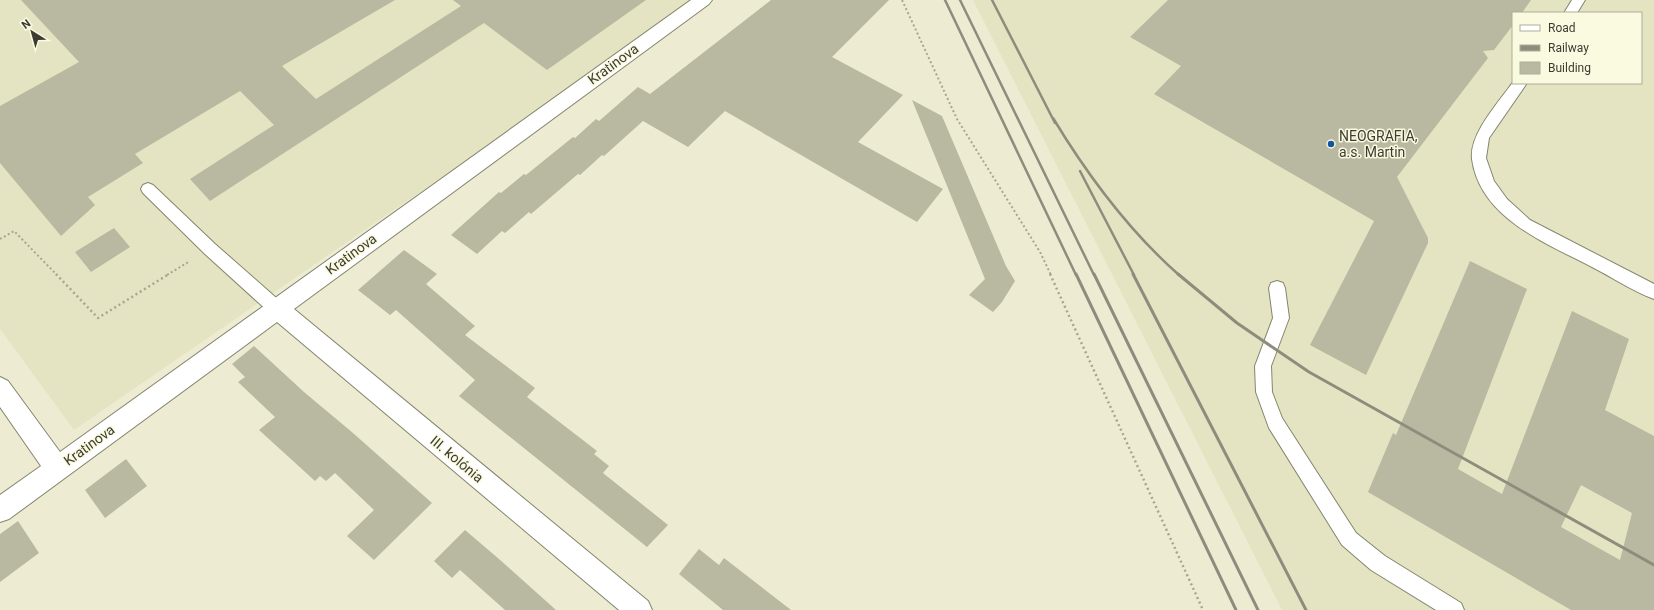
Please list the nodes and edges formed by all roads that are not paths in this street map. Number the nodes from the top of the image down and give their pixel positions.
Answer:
1 (703, 0) edge
2 (1580, 0) edge
3 (1571, 12) edge
4 (1519, 84) edge
5 (148, 189) dead end
6 (1277, 288) dead end
7 (1654, 292) edge
8 (276, 308) junction
9 (0, 388) edge
10 (57, 469) junction
11 (0, 510) edge
12 (638, 610) edge
13 (1454, 610) edge

1 - 8 street, Kratinova
2 - 3 lane
4 - 7 lane
5 - 8 lane
6 - 13 lane
8 - 10 street, Kratinova
8 - 12 street, III. kolónia
9 - 10 street
10 - 11 street, Kratinova

